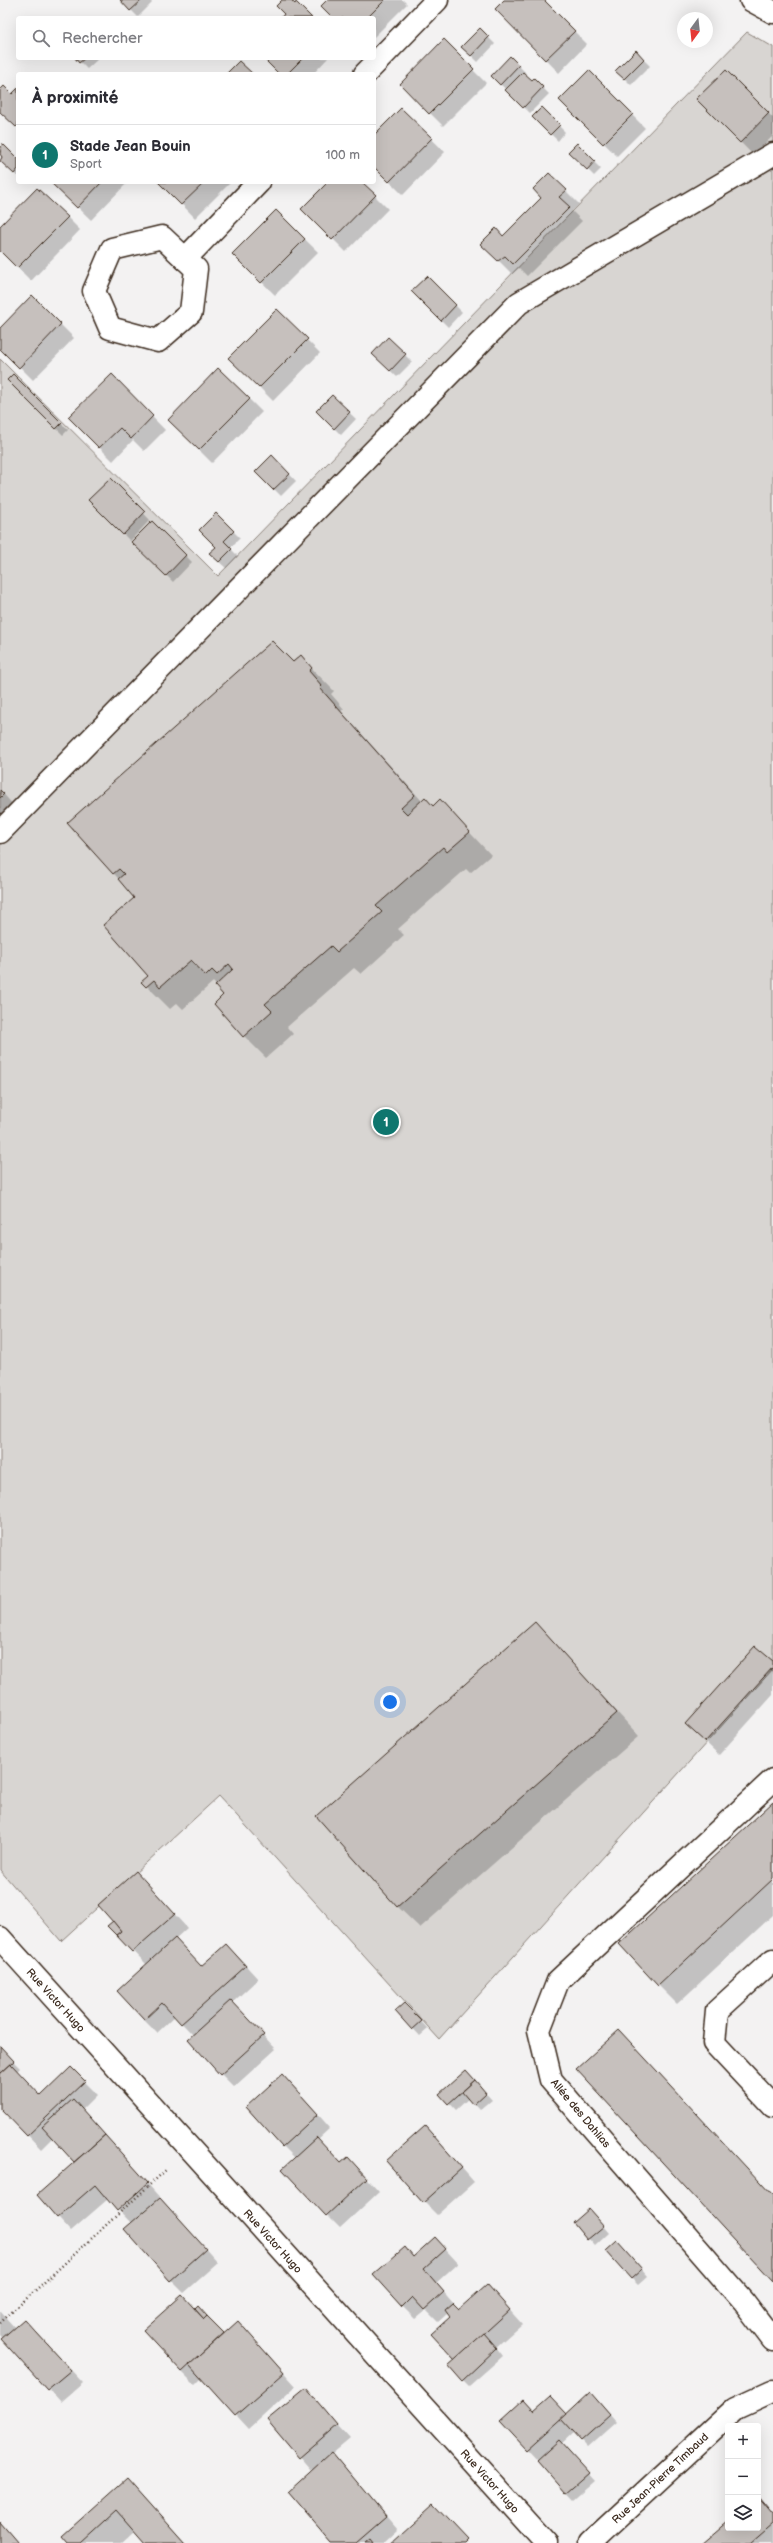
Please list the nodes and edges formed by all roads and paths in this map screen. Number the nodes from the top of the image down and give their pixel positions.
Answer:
1 (437, 0) edge
2 (751, 0) edge
3 (773, 12) edge
4 (367, 72) edge
5 (773, 154) edge
6 (257, 184) edge
7 (185, 259) junction
8 (0, 832) edge
9 (773, 1780) edge
10 (0, 1938) edge
11 (770, 1970) edge
12 (773, 2106) edge
13 (190, 2149) junction
14 (0, 2322) edge
15 (773, 2340) edge
16 (773, 2391) edge
17 (546, 2543) edge
18 (590, 2543) edge

1 - 4 street
2 - 3 street
5 - 8 street
6 - 7 street
7 - 7 street
9 - 15 street, Allée des Dahlias
10 - 13 street, Rue Victor Hugo
11 - 12 street
13 - 14 path
13 - 17 street, Rue Victor Hugo
16 - 18 street, Rue Jean-Pierre Timbaud

